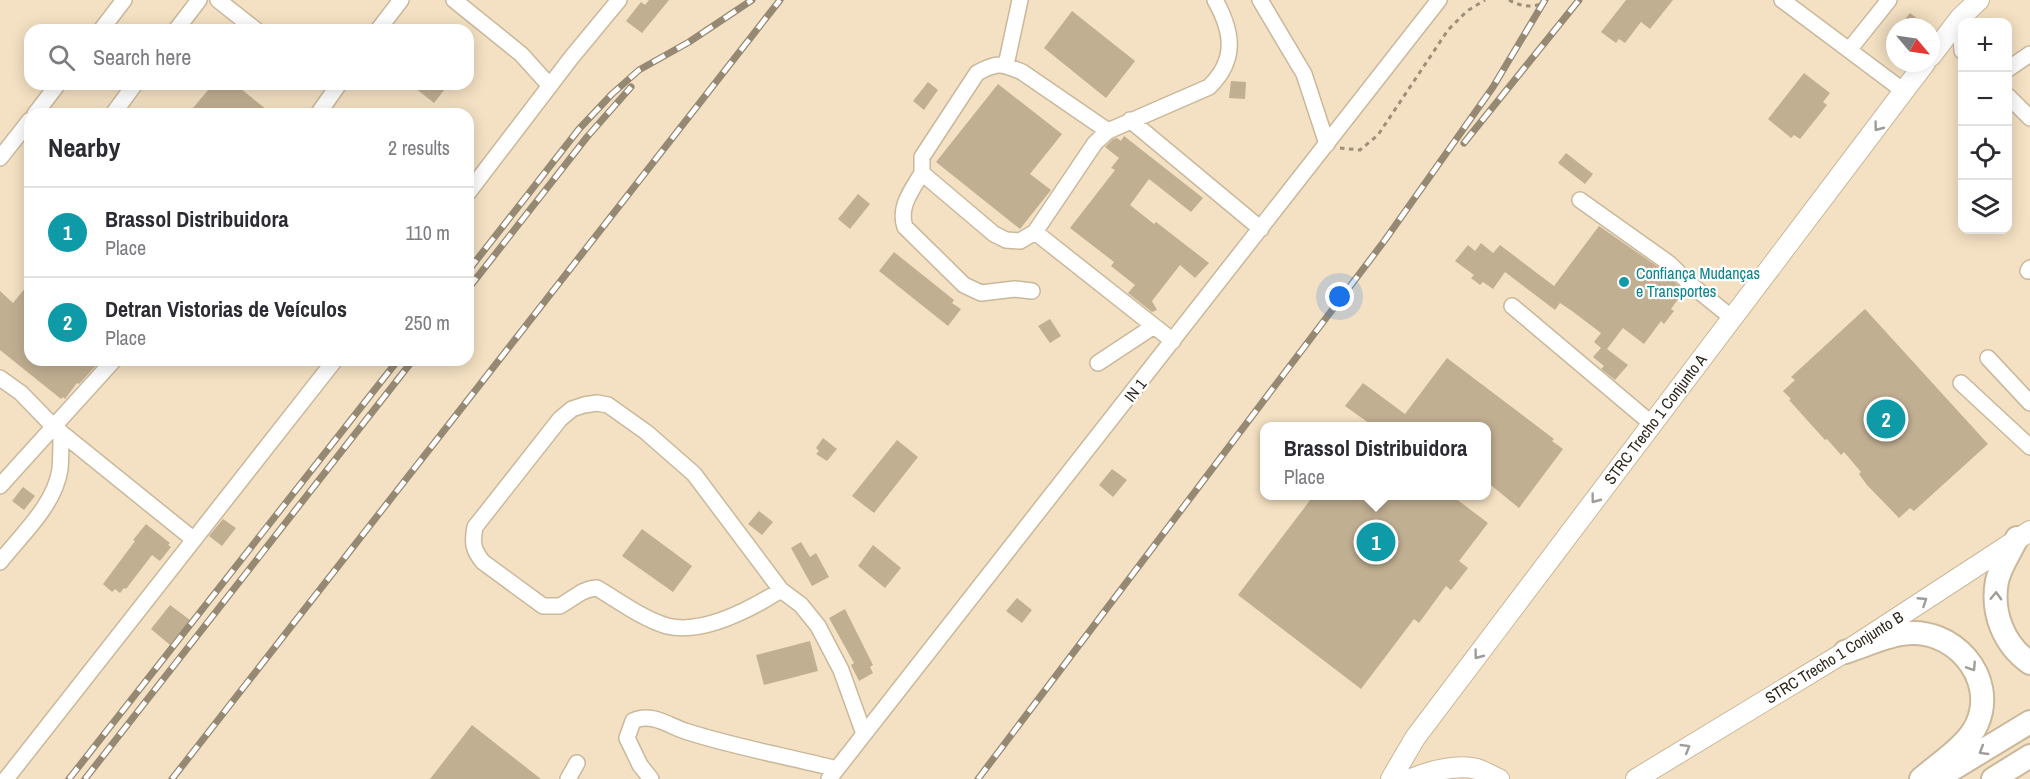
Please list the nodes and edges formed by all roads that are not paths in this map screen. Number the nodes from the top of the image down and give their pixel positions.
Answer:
1 (124, 0) edge
2 (199, 0) edge
3 (218, 0) edge
4 (401, 0) edge
5 (454, 0) edge
6 (619, 0) edge
7 (1020, 0) edge
8 (1215, 0) edge
9 (1260, 0) edge
10 (1782, 0) edge
11 (1889, 0) edge
12 (1979, 0) edge
13 (1435, 1) edge
14 (106, 24) edge
15 (181, 24) edge
16 (248, 24) edge
17 (383, 24) edge
18 (1956, 45) edge
19 (1849, 50) junction
20 (1940, 52) edge
21 (2030, 54) edge
22 (1006, 65) junction
23 (2012, 66) edge
24 (1919, 72) edge
25 (550, 86) junction
26 (53, 90) edge
27 (130, 90) edge
28 (331, 90) edge
29 (1905, 92) junction
30 (2012, 101) edge
31 (40, 108) edge
32 (117, 108) edge
33 (321, 108) edge
34 (2030, 118) edge
35 (1130, 120) junction
36 (24, 128) edge
37 (1108, 131) junction
38 (1327, 144) junction
39 (0, 158) edge
40 (922, 173) junction
41 (474, 186) edge
42 (1580, 200) dead end
43 (1261, 229) junction
44 (1035, 232) junction
45 (1032, 291) dead end
46 (1512, 306) dead end
47 (1731, 317) junction
48 (1154, 326) junction
49 (1173, 341) junction
50 (1988, 358) dead end
51 (1098, 363) dead end
52 (109, 366) edge
53 (330, 366) edge
54 (0, 378) edge
55 (1961, 383) dead end
56 (2030, 403) edge
57 (1652, 424) junction
58 (57, 429) junction
59 (2030, 447) edge
60 (0, 486) edge
61 (2024, 535) edge
62 (193, 539) junction
63 (0, 562) edge
64 (780, 590) junction
65 (1845, 652) junction
66 (2030, 663) edge
67 (2030, 722) edge
68 (864, 734) junction
69 (2030, 756) edge
70 (577, 763) dead end
71 (833, 774) edge
72 (6, 779) edge
73 (568, 779) edge
74 (651, 779) edge
75 (1390, 779) edge
76 (1411, 779) edge
77 (1498, 779) edge
78 (1636, 779) edge
79 (1922, 779) edge
80 (1936, 779) edge
81 (1993, 779) edge

1 - 14 street
2 - 15 street
3 - 16 street
4 - 17 street
5 - 25 street
6 - 25 street
7 - 22 street
8 - 35 street
9 - 38 street
10 - 19 street
11 - 19 street
12 - 18 main road
13 - 38 street, IN 1
18 - 20 main road
19 - 29 street
21 - 23 street
22 - 37 street
22 - 40 street
24 - 29 main road, STRC Trecho 1 Conjunto A
25 - 41 street
26 - 31 street
27 - 32 street
28 - 33 street
29 -> 47 main road, STRC Trecho 1 Conjunto A
30 - 34 street
35 - 37 street
35 - 43 street
36 - 39 street
37 - 44 street
38 - 43 street, IN 1
40 - 44 street
40 - 45 street
42 - 47 street
43 - 49 street, IN 1
44 - 48 street
46 - 57 street
47 - 57 main road, STRC Trecho 1 Conjunto A
48 - 49 street
48 - 51 street
49 - 68 street, IN 1
50 - 56 street
52 - 58 street
53 - 62 street
54 - 58 street
55 - 59 street
57 -> 75 main road, STRC Trecho 1 Conjunto A
58 - 60 street
58 - 62 street
58 - 63 street
65 -> 61 main road, STRC Trecho 1 Conjunto B
66 -> 61 highway
62 - 72 street
64 - 64 street
64 - 68 street
78 -> 65 main road, STRC Trecho 1 Conjunto B
65 -> 79 highway
67 -> 80 highway
68 - 71 street, IN 1
69 - 81 highway
70 - 73 street
71 - 74 street
76 - 77 main road

